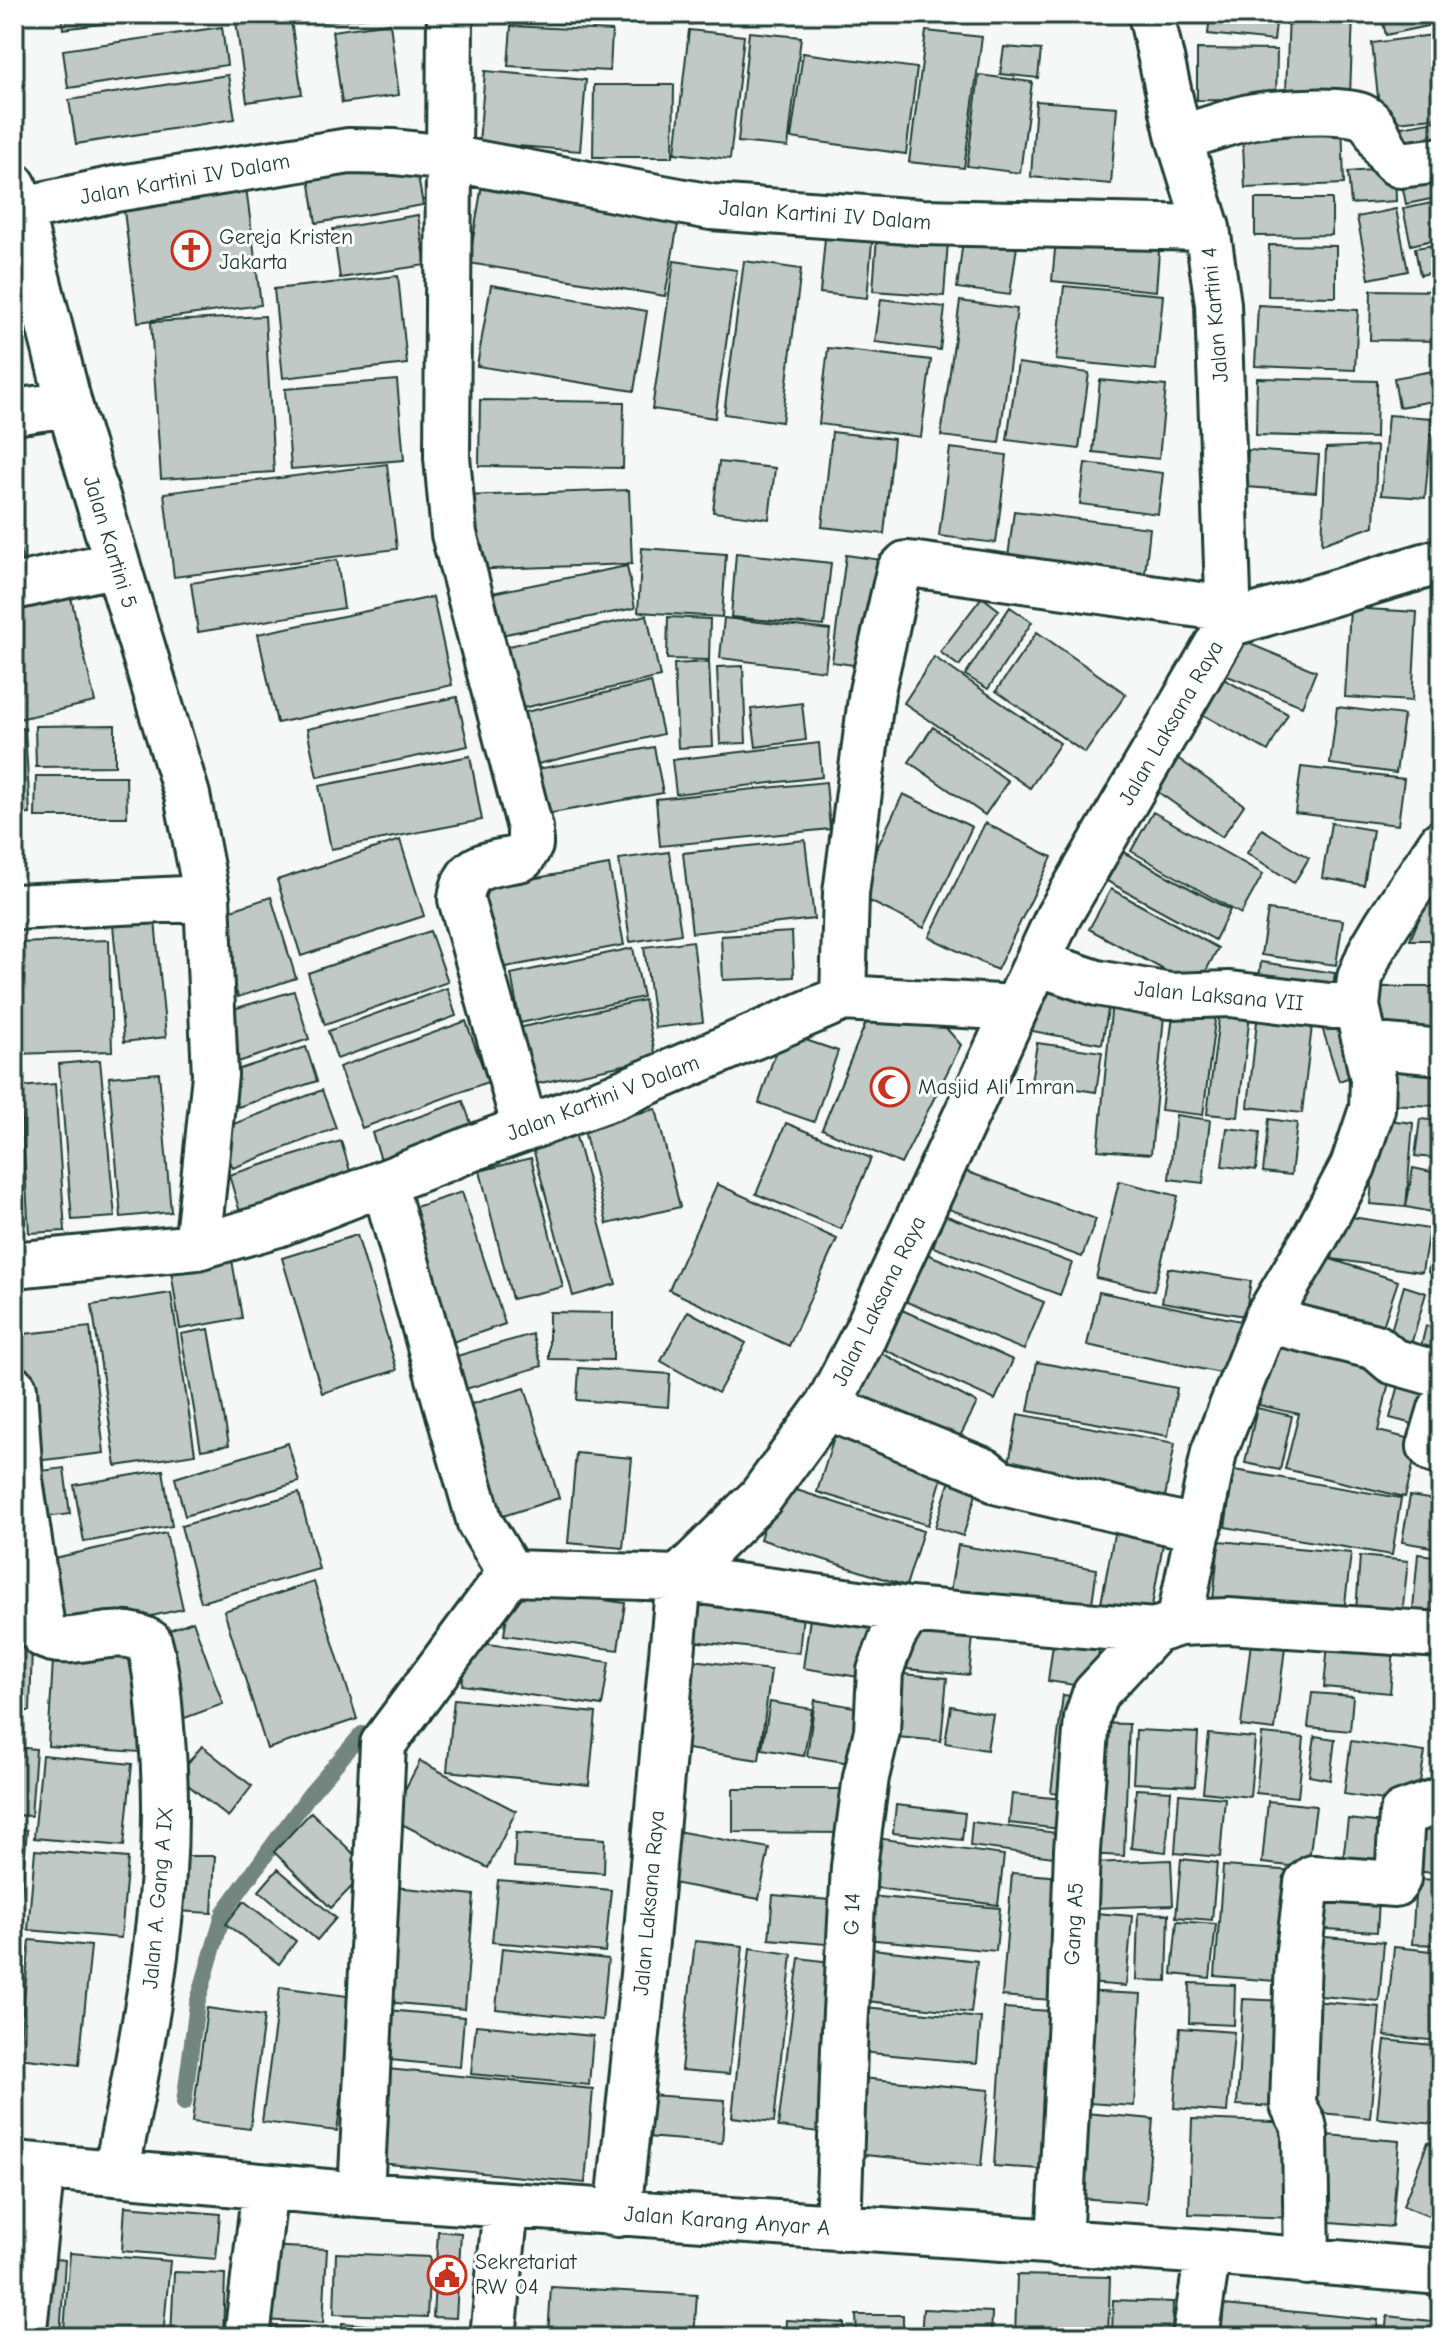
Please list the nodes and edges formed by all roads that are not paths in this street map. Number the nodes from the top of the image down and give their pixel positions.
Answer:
1 (450, 14) edge
2 (1151, 14) edge
3 (1179, 138) junction
4 (448, 158) junction
5 (1441, 160) edge
6 (16, 198) edge
7 (1207, 228) junction
8 (69, 404) junction
9 (14, 412) edge
10 (1441, 561) edge
11 (116, 564) junction
12 (14, 587) edge
13 (1228, 617) junction
14 (1441, 843) edge
15 (207, 898) junction
16 (14, 907) edge
17 (1037, 963) junction
18 (843, 998) junction
19 (1016, 1008) junction
20 (1361, 1026) junction
21 (1441, 1052) edge
22 (525, 1128) junction
23 (384, 1183) junction
24 (197, 1247) junction
25 (14, 1265) edge
26 (1266, 1320) junction
27 (1441, 1375) edge
28 (14, 1389) edge
29 (827, 1407) junction
30 (1441, 1409) edge
31 (1441, 1453) edge
32 (1199, 1529) junction
33 (510, 1573) junction
34 (679, 1578) junction
35 (909, 1610) junction
36 (1167, 1627) junction
37 (1441, 1635) edge
38 (1441, 1800) edge
39 (28, 2166) edge
40 (116, 2173) junction
41 (265, 2187) junction
42 (361, 2195) junction
43 (506, 2206) junction
44 (618, 2214) junction
45 (838, 2228) junction
46 (1059, 2243) junction
47 (1208, 2252) junction
48 (1307, 2262) junction
49 (1441, 2272) edge
50 (23, 2337) edge
51 (247, 2337) edge
52 (493, 2337) edge
53 (1195, 2337) edge

1 - 4 street
2 - 3 street, Jalan Kartini 4
3 - 5 street
3 - 7 street, Jalan Kartini 4
4 - 6 street, Jalan Kartini IV Dalam
4 - 7 street, Jalan Kartini IV Dalam
4 - 22 street
6 - 8 street, Jalan Kartini 5
7 - 13 street, Jalan Kartini 4
8 - 9 street
8 - 11 street, Jalan Kartini 5
10 - 13 street, Jalan Laksana Raya
11 - 12 street
11 - 15 street, Jalan Kartini 5
13 - 17 street, Jalan Laksana Raya
13 - 18 street
14 - 20 street
15 - 16 street
15 - 24 street
17 - 19 street, Jalan Laksana Raya
17 - 20 street, Jalan Laksana VII
18 - 19 street, Jalan Kartini V Dalam
18 - 22 street, Jalan Kartini V Dalam
19 - 29 street, Jalan Laksana Raya
20 - 21 street, Jalan Laksana VII
20 - 26 street
22 - 23 street, Jalan Kartini V Dalam
23 - 24 street, Jalan Kartini V Dalam
23 - 33 street
24 - 25 street, Jalan Kartini V Dalam
26 - 27 street
26 - 32 street
28 - 40 street, Jalan A. Gang A IX
29 - 32 street
29 - 34 street, Jalan Laksana Raya
30 - 31 street
32 - 36 street
33 - 34 street
33 - 42 street
34 - 35 street
34 - 44 street, Jalan Laksana Raya
35 - 36 street
35 - 45 street, G 14
36 - 37 street
36 - 46 street, Gang A5
38 - 48 street
39 - 40 street, Jalan Karang Anyar A
39 - 50 street
40 - 41 street, Jalan Karang Anyar A
41 - 42 street, Jalan Karang Anyar A
41 - 51 street
42 - 43 street, Jalan Karang Anyar A
43 - 44 street, Jalan Karang Anyar A
43 - 52 street
44 - 45 street, Jalan Karang Anyar A
45 - 46 street, Jalan Karang Anyar A
46 - 47 street, Jalan Karang Anyar A
47 - 48 street, Jalan Karang Anyar A
47 - 53 street
48 - 49 street, Jalan Karang Anyar A

